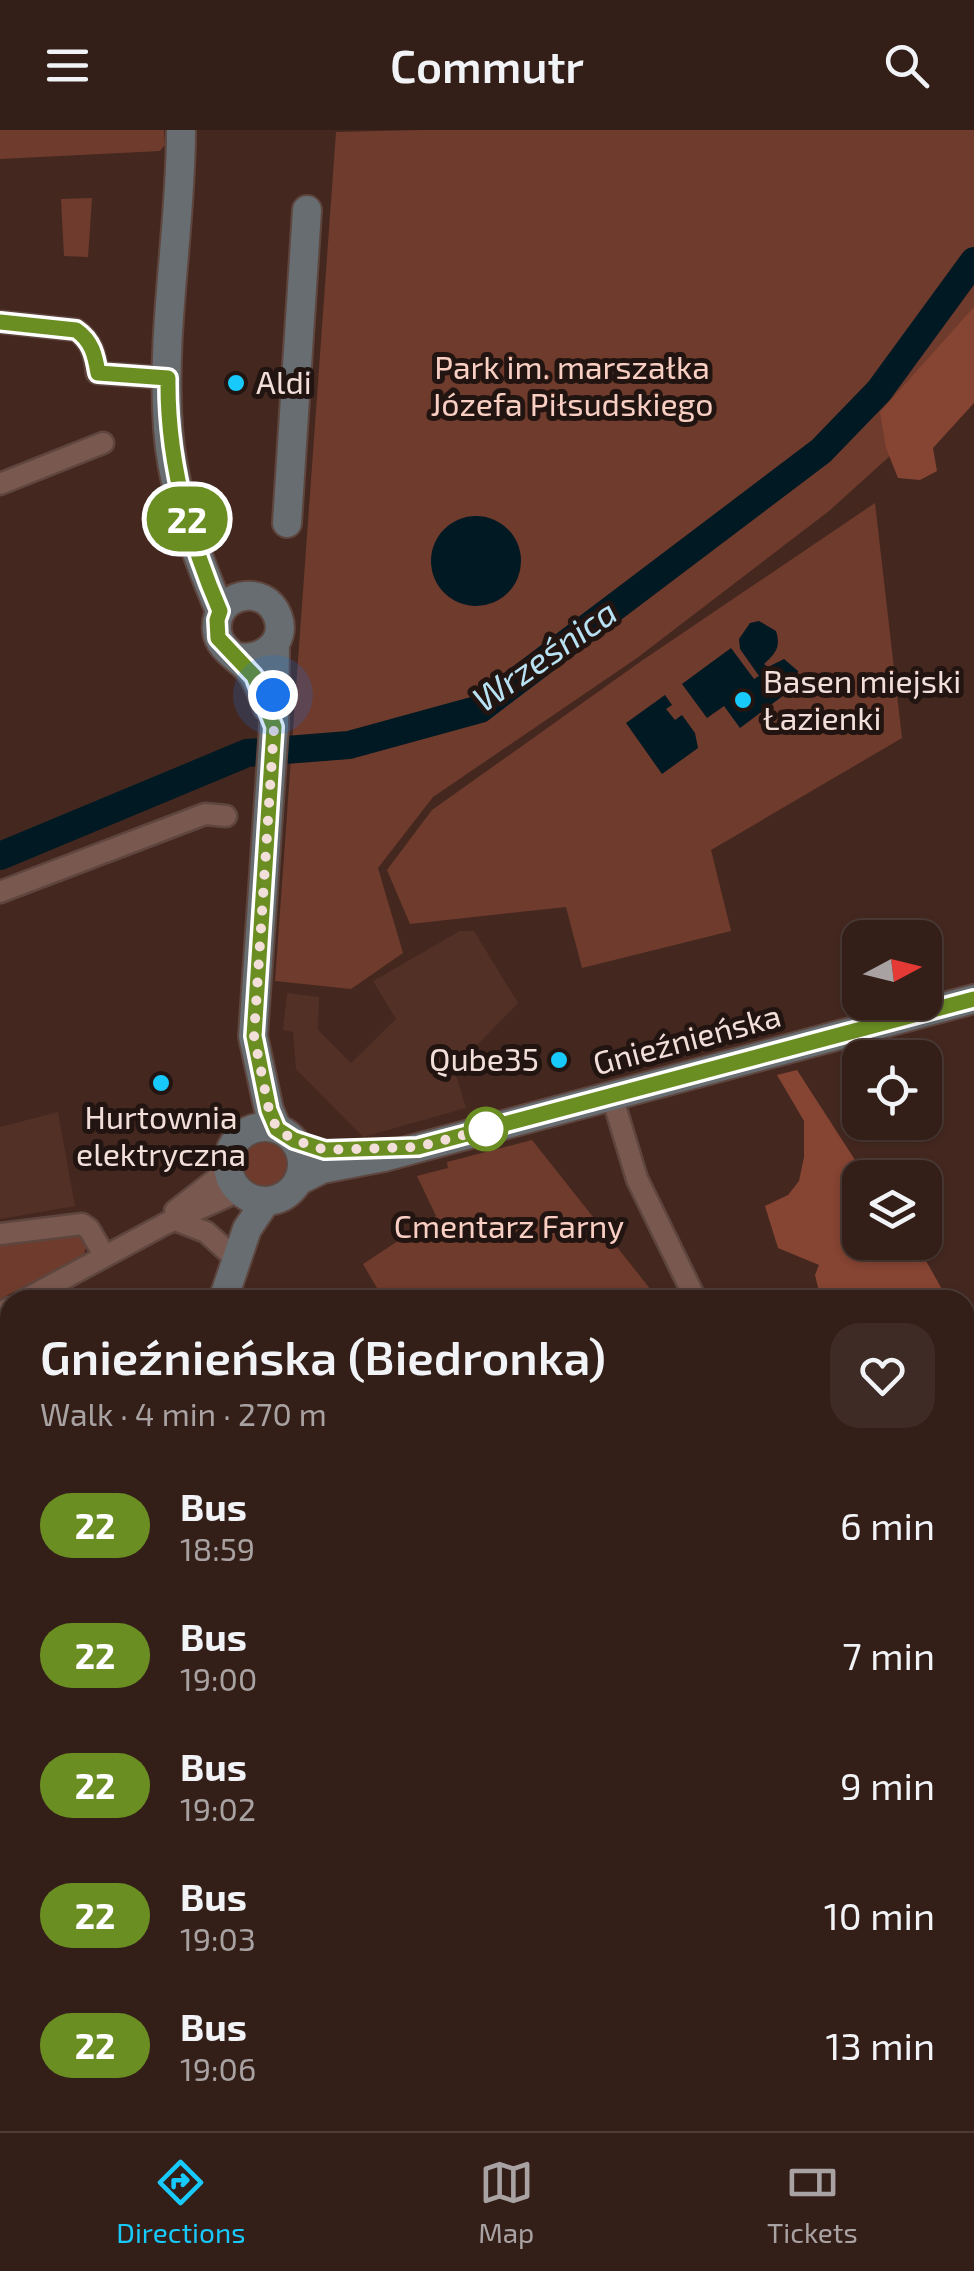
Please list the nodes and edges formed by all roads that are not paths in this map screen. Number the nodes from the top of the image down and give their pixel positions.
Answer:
1 (181, 130) edge
2 (308, 210) dead end
3 (0, 322) edge
4 (168, 378) junction
5 (104, 444) dead end
6 (0, 484) edge
7 (288, 524) dead end
8 (231, 603) junction
9 (275, 644) junction
10 (238, 657) junction
11 (274, 727) junction
12 (226, 816) dead end
13 (0, 892) edge
14 (974, 999) edge
15 (254, 1043) junction
16 (612, 1096) junction
17 (247, 1132) junction
18 (285, 1135) junction
19 (418, 1147) junction
20 (298, 1181) junction
21 (244, 1189) junction
22 (170, 1222) junction
23 (0, 1234) edge
24 (228, 1251) junction
25 (104, 1255) junction
26 (42, 1290) edge
27 (224, 1290) edge
28 (225, 1290) edge
29 (691, 1290) edge

1 - 4 street
2 - 7 street
3 - 4 street
4 - 8 street
5 - 6 street
8 - 9 street
8 - 10 street
9 - 10 street
9 - 11 street
10 - 11 street
11 - 15 street
12 - 13 street
14 - 16 street, Gnieźnieńska
15 - 17 street
15 - 18 street
16 - 19 street, Gnieźnieńska
16 - 29 street
17 - 18 street
17 - 21 street
18 - 19 street, Gnieźnieńska
18 - 20 street
19 - 20 street, Gnieźnieńska
20 - 21 street
21 - 22 street
21 - 24 street
21 - 28 street
22 - 24 street
22 - 25 street
23 - 25 street
24 - 27 street
25 - 26 street

